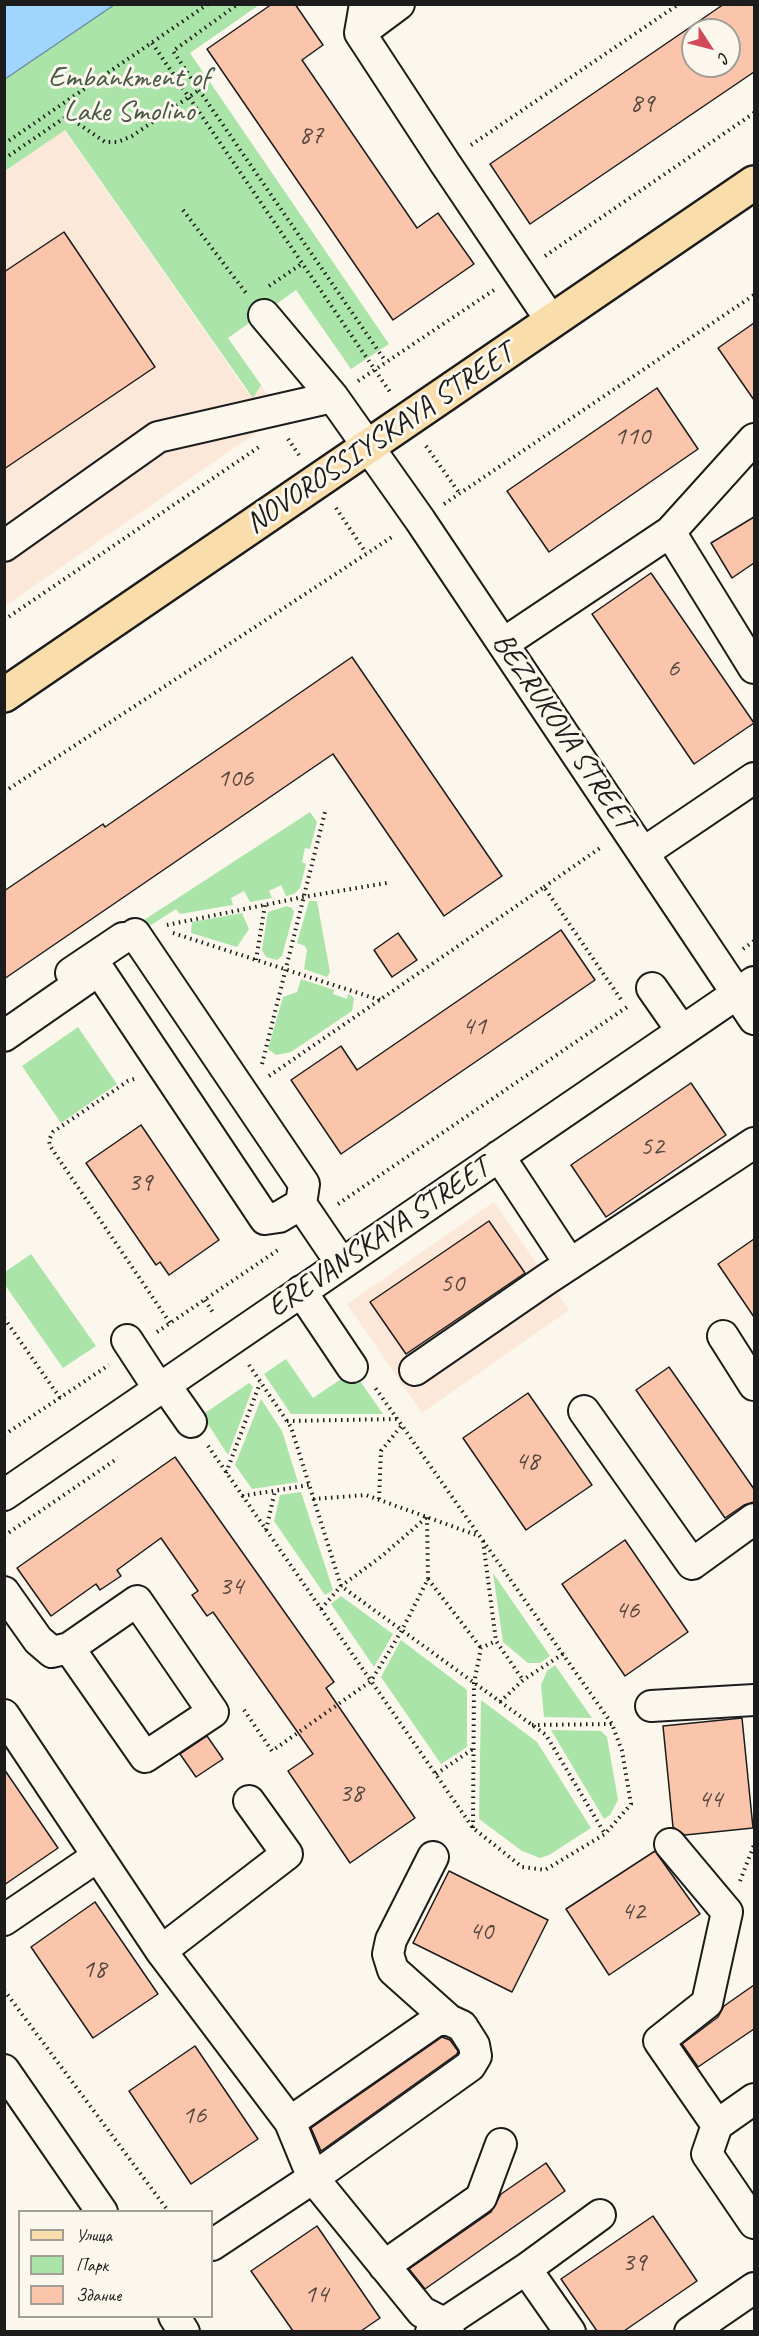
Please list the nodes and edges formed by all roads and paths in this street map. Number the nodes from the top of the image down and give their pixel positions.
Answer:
1 (238, 4) edge
2 (399, 4) edge
3 (679, 4) edge
4 (204, 6) edge
5 (362, 19) edge
6 (152, 43) junction
7 (199, 90) junction
8 (189, 97) junction
9 (754, 113) edge
10 (4, 144) edge
11 (4, 159) edge
12 (445, 163) junction
13 (754, 183) edge
14 (183, 210) dead end
15 (303, 262) junction
16 (519, 273) junction
17 (268, 286) dead end
18 (754, 295) edge
19 (257, 307) joint
20 (552, 322) junction
21 (386, 362) junction
22 (376, 369) junction
23 (333, 397) junction
24 (408, 420) junction
25 (754, 439) edge
26 (263, 444) dead end
27 (368, 447) junction
28 (460, 494) junction
29 (420, 520) junction
30 (670, 532) junction
31 (4, 546) edge
32 (4, 620) edge
33 (504, 643) junction
34 (754, 668) edge
35 (4, 695) edge
36 (754, 778) edge
37 (4, 792) edge
38 (325, 812) dead end
39 (600, 848) dead end
40 (644, 853) junction
41 (387, 883) dead end
42 (544, 887) junction
43 (303, 897) junction
44 (265, 905) junction
45 (167, 931) dead end
46 (138, 933) junction
47 (754, 940) edge
48 (714, 957) junction
49 (256, 960) junction
50 (285, 969) junction
51 (746, 987) edge
52 (652, 988) joint
53 (380, 1000) junction
54 (626, 1007) junction
55 (4, 1019) edge
56 (754, 1019) edge
57 (682, 1031) junction
58 (4, 1036) edge
59 (269, 1076) junction
60 (136, 1079) dead end
61 (264, 1079) dead end
62 (754, 1143) edge
63 (499, 1156) junction
64 (308, 1215) junction
65 (257, 1250) dead end
66 (264, 1260) junction
67 (341, 1263) junction
68 (570, 1264) junction
69 (301, 1291) junction
70 (205, 1300) junction
71 (4, 1318) edge
72 (170, 1323) junction
73 (723, 1336) dead end
74 (231, 1339) junction
75 (129, 1345) junction
76 (352, 1366) joint
77 (415, 1370) dead end
78 (260, 1383) junction
79 (754, 1384) edge
80 (162, 1387) junction
81 (60, 1398) junction
82 (584, 1411) dead end
83 (398, 1419) junction
84 (286, 1421) junction
85 (191, 1422) joint
86 (402, 1425) junction
87 (4, 1435) edge
88 (226, 1473) junction
89 (309, 1485) junction
90 (275, 1491) junction
91 (4, 1494) edge
92 (242, 1496) junction
93 (314, 1499) junction
94 (379, 1499) junction
95 (427, 1517) junction
96 (754, 1519) edge
97 (266, 1530) junction
98 (481, 1538) junction
99 (428, 1579) junction
100 (342, 1586) junction
101 (4, 1592) edge
102 (321, 1609) junction
103 (402, 1630) junction
104 (496, 1641) junction
105 (69, 1648) junction
106 (482, 1648) junction
107 (563, 1654) junction
108 (523, 1680) junction
109 (371, 1681) junction
110 (474, 1683) junction
111 (754, 1700) edge
112 (500, 1702) junction
113 (239, 1704) dead end
114 (651, 1706) dead end
115 (4, 1715) edge
116 (612, 1724) junction
117 (532, 1725) junction
118 (473, 1749) junction
119 (436, 1774) junction
120 (249, 1801) dead end
121 (473, 1828) junction
122 (605, 1834) junction
123 (670, 1844) dead end
124 (98, 1856) junction
125 (433, 1857) dead end
126 (4, 1920) edge
127 (161, 1951) junction
128 (4, 1990) edge
129 (449, 2020) junction
130 (4, 2070) edge
131 (754, 2099) edge
132 (290, 2122) junction
133 (717, 2125) junction
134 (501, 2144) dead end
135 (313, 2178) junction
136 (101, 2210) edge
137 (168, 2210) edge
138 (600, 2215) dead end
139 (754, 2223) edge
140 (213, 2244) edge
141 (384, 2266) junction
142 (526, 2268) junction
143 (754, 2288) edge
144 (175, 2318) edge
145 (441, 2329) edge
146 (184, 2331) edge
147 (570, 2331) edge
148 (690, 2331) edge

1 - 7 path
2 - 5 street
3 - 12 path
4 - 6 path
5 - 12 street
6 - 8 path
6 - 10 path
7 - 8 path
7 - 21 path
8 - 11 path
8 - 15 path
9 - 16 path
12 - 16 street
13 - 20 main road, NOVOROSSIYSKAYA STREET
14 - 19 path
15 - 17 path
15 - 22 path
16 - 20 street
16 - 21 path
18 - 28 path
19 - 23 street, BEZRUKOVA STREET
20 - 24 main road, NOVOROSSIYSKAYA STREET
21 - 22 path
22 - 23 path
22 - 24 path
23 - 27 street, BEZRUKOVA STREET
23 - 31 street
24 - 27 main road, NOVOROSSIYSKAYA STREET
24 - 28 path
25 - 30 street
26 - 32 path
27 - 29 street, BEZRUKOVA STREET
27 - 35 main road, NOVOROSSIYSKAYA STREET
28 - 29 path
29 - 33 street, BEZRUKOVA STREET
29 - 37 path
30 - 33 street
30 - 34 street
33 - 40 street, BEZRUKOVA STREET
36 - 40 street
38 - 43 path
39 - 42 path
40 - 48 street, BEZRUKOVA STREET
41 - 43 path
42 - 53 path
42 - 54 path
43 - 44 path
43 - 50 path
44 - 46 path
44 - 49 path
45 - 49 path
46 - 55 street
46 - 64 street
47 - 48 path
48 - 51 street, BEZRUKOVA STREET
49 - 50 path
50 - 53 path
50 - 59 path
51 - 56 street, BEZRUKOVA STREET
51 - 57 street, EREVANSKAYA STREET
52 - 54 path
52 - 57 street
53 - 59 path
54 - 64 path
57 - 63 street, EREVANSKAYA STREET
58 - 64 street
59 - 61 path
60 - 72 path
62 - 68 street
63 - 67 street, EREVANSKAYA STREET
63 - 68 street
64 - 66 path
64 - 67 street
65 - 66 path
66 - 70 path
67 - 69 street, EREVANSKAYA STREET
68 - 77 street
69 - 74 street, EREVANSKAYA STREET
69 - 76 street
70 - 72 path
70 - 74 path
71 - 81 path
72 - 75 path
73 - 79 street
74 - 78 path
74 - 80 street, EREVANSKAYA STREET
75 - 80 street
75 - 81 path
76 - 83 path
78 - 84 path
78 - 88 path
80 - 85 street
80 - 91 street, EREVANSKAYA STREET
81 - 87 path
82 - 96 street
83 - 84 path
83 - 86 path
84 - 89 path
85 - 88 path
86 - 94 path
86 - 98 path
88 - 92 path
89 - 90 path
89 - 93 path
90 - 92 path
90 - 97 path
92 - 97 path
93 - 94 path
93 - 100 path
94 - 95 path
95 - 98 path
95 - 99 path
95 - 100 path
97 - 102 path
98 - 104 path
98 - 107 path
99 - 103 path
99 - 106 path
100 - 102 path
100 - 103 path
101 - 105 street
102 - 109 path
103 - 109 path
103 - 110 path
104 - 106 path
104 - 108 path
105 - 105 street
106 - 110 path
107 - 108 path
107 - 116 path
108 - 112 path
109 - 113 path
109 - 119 path
110 - 112 path
110 - 118 path
111 - 114 street
112 - 117 path
115 - 124 street
116 - 117 path
116 - 122 path
117 - 122 path
118 - 119 path
118 - 121 path
119 - 121 path
120 - 127 street
121 - 122 path
123 - 133 street
124 - 126 street
124 - 127 street
125 - 129 street
127 - 132 street
128 - 137 path
129 - 132 street
129 - 135 street
130 - 136 street
131 - 133 street
132 - 135 street
133 - 139 street
134 - 141 street
135 - 140 street
135 - 141 street
138 - 142 street
141 - 145 street
142 - 145 street
142 - 147 street
143 - 148 street
144 - 146 street

